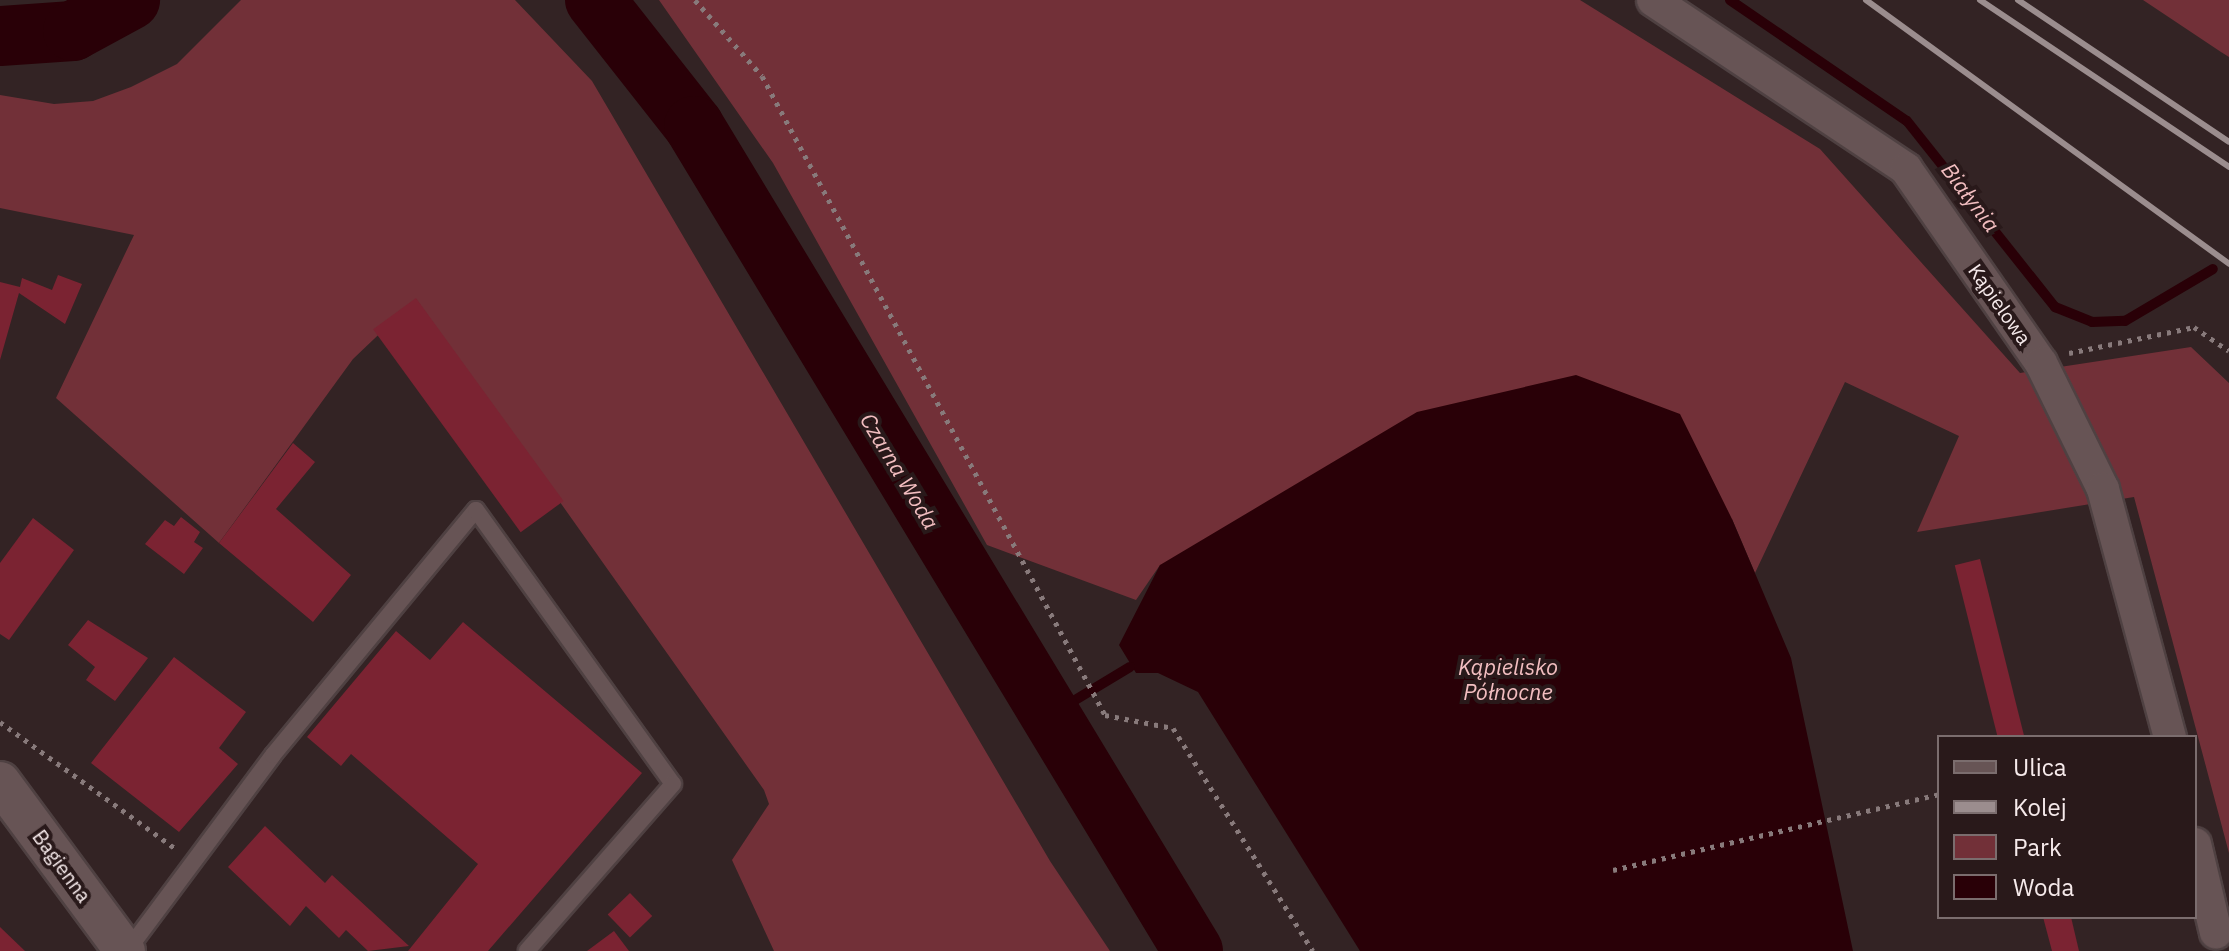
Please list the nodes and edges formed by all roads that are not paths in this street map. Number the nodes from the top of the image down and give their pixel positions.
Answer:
1 (1653, 0) edge
2 (2169, 735) edge
3 (0, 782) edge
4 (2197, 852) edge
5 (2216, 933) dead end
6 (126, 951) edge
7 (527, 951) edge

1 - 2 street, Kąpielowa
3 - 6 street, Bagienna
4 - 5 street
6 - 7 lane

